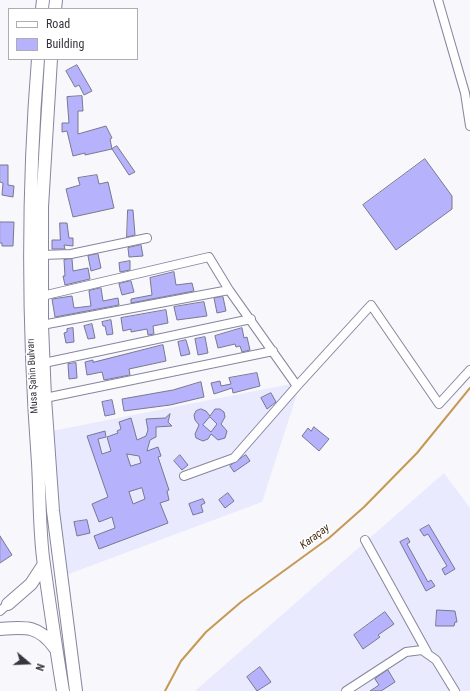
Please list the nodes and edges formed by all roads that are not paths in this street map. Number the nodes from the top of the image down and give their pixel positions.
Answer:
1 (438, 0) edge
2 (38, 60) edge
3 (51, 60) edge
4 (470, 126) edge
5 (147, 238) dead end
6 (42, 255) junction
7 (229, 290) junction
8 (42, 296) junction
9 (251, 319) junction
10 (42, 325) junction
11 (273, 351) junction
12 (44, 363) junction
13 (470, 370) edge
14 (297, 386) junction
15 (45, 398) junction
16 (184, 476) dead end
17 (365, 540) dead end
18 (44, 564) junction
19 (4, 607) edge
20 (0, 629) edge
21 (55, 648) junction
22 (427, 652) junction
23 (63, 691) edge
24 (76, 691) edge
25 (346, 691) edge
26 (455, 691) edge

1 - 4 street
2 - 18 highway, Musa Şahin Bulvarı
3 - 6 highway, Musa Şahin Bulvarı
5 - 6 street
6 - 8 highway, Musa Şahin Bulvarı
7 - 8 street
7 - 9 street
7 - 10 street
8 - 10 highway, Musa Şahin Bulvarı
9 - 11 street
9 - 12 street
10 - 12 highway, Musa Şahin Bulvarı
11 - 14 street
11 - 15 street
12 - 15 highway, Musa Şahin Bulvarı
13 - 14 street
14 - 16 street
15 - 24 highway, Musa Şahin Bulvarı
17 - 22 street
18 - 19 highway
18 - 21 highway, Musa Şahin Bulvarı
20 - 21 highway
21 - 23 highway, Musa Şahin Bulvarı
22 - 25 street
22 - 26 street

